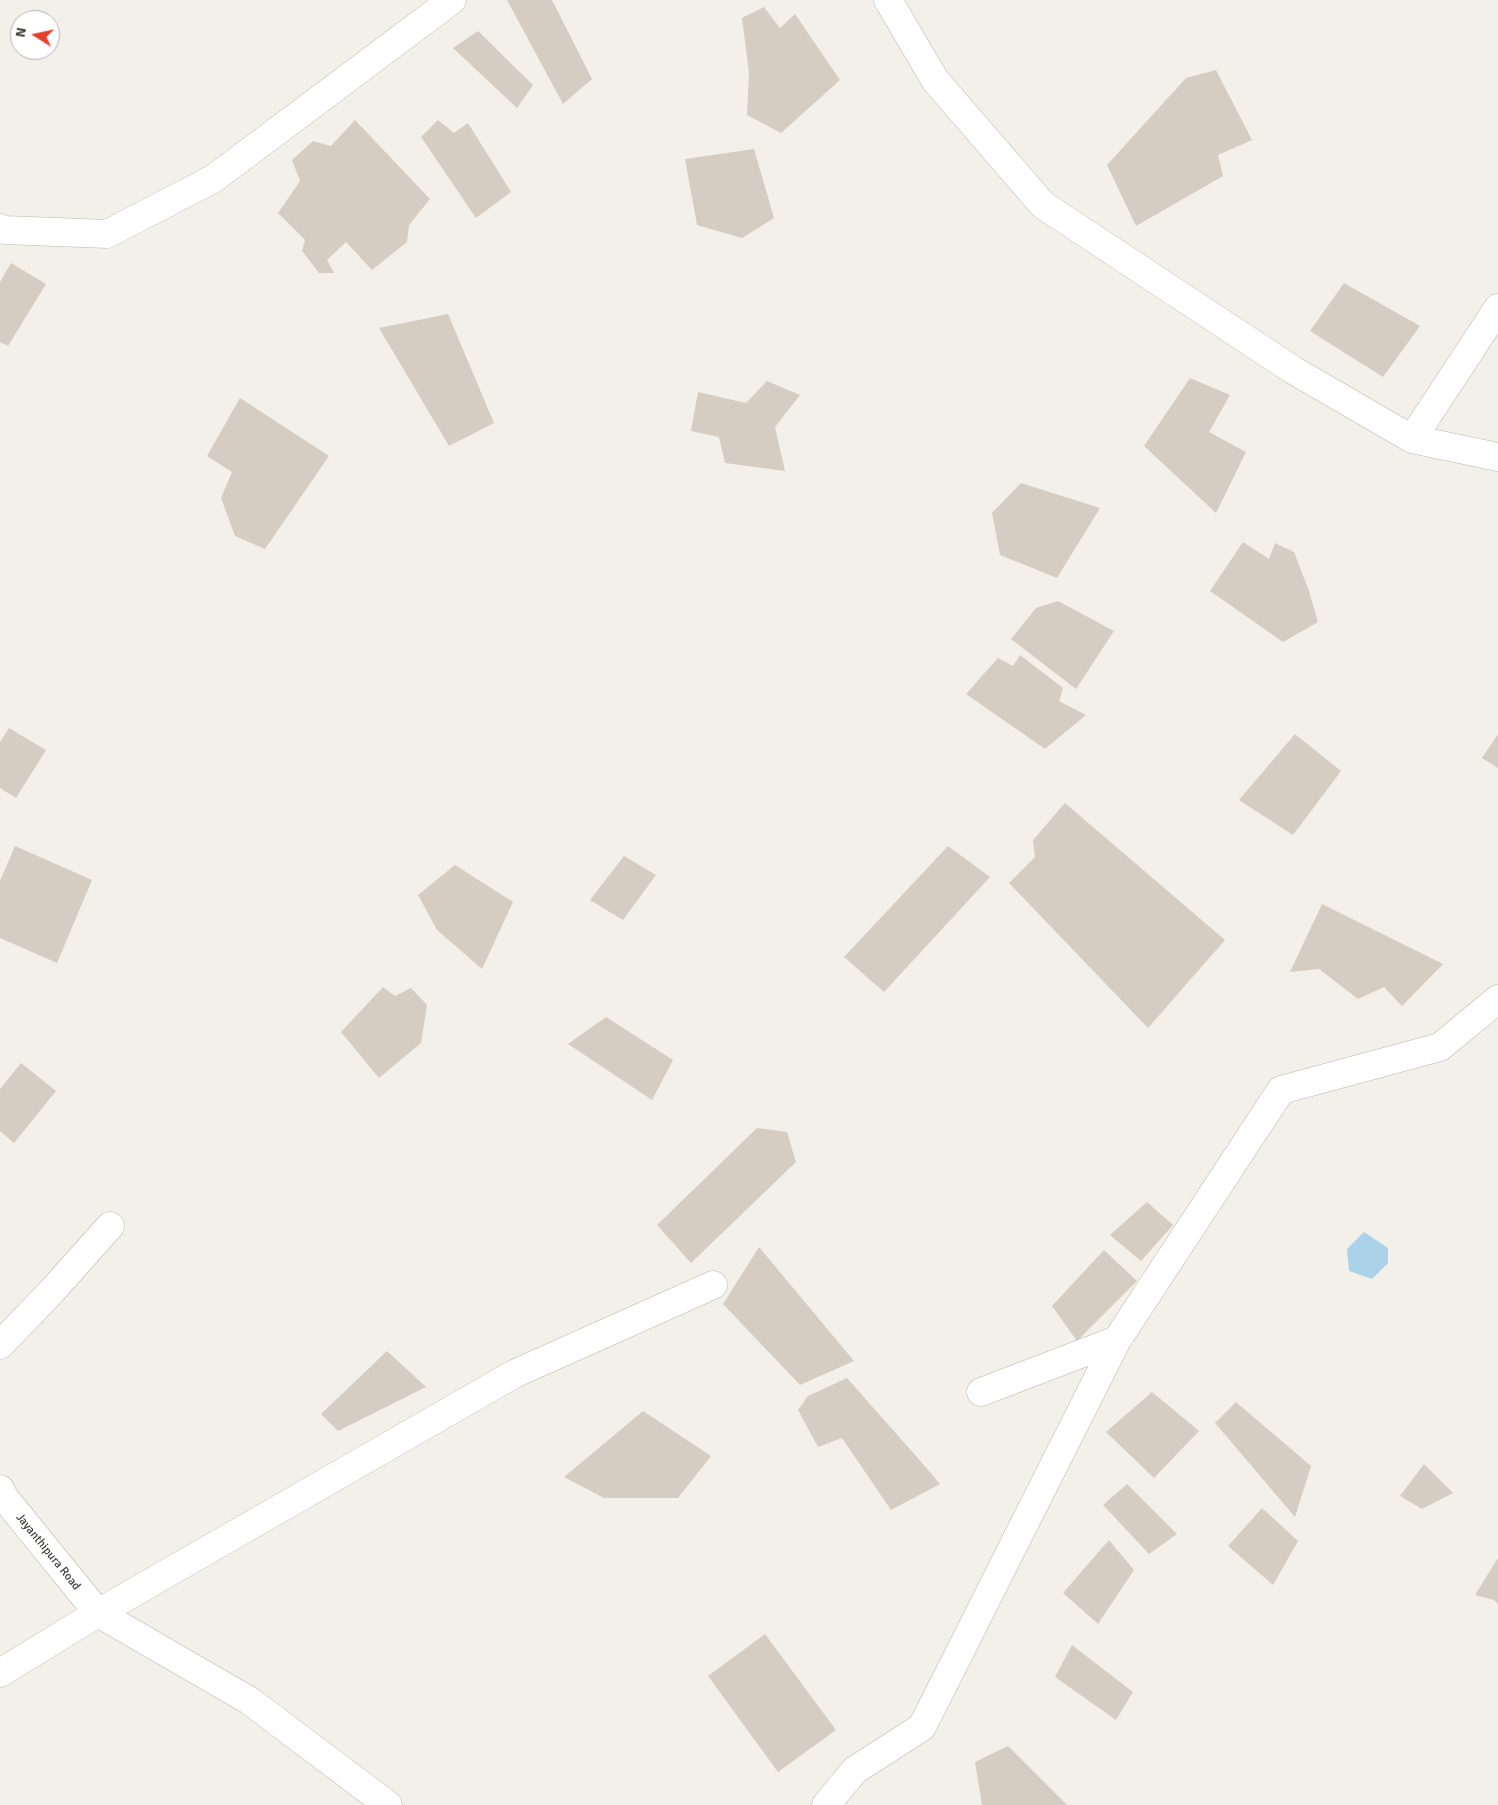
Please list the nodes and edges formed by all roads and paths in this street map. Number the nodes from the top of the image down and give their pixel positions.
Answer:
1 (452, 0) edge
2 (888, 0) edge
3 (2, 232) edge
4 (1498, 308) edge
5 (1412, 439) junction
6 (1498, 457) edge
7 (1498, 999) edge
8 (110, 1226) dead end
9 (713, 1284) dead end
10 (1117, 1340) junction
11 (0, 1344) edge
12 (981, 1392) dead end
13 (0, 1490) edge
14 (98, 1613) junction
15 (0, 1673) edge
16 (388, 1805) edge
17 (826, 1805) edge

1 - 3 street
2 - 5 street
4 - 5 street
5 - 6 street
7 - 10 street
8 - 11 street
9 - 14 street
10 - 12 street
10 - 17 street
13 - 14 street, Jayanthipura Road
14 - 15 street
14 - 16 street

